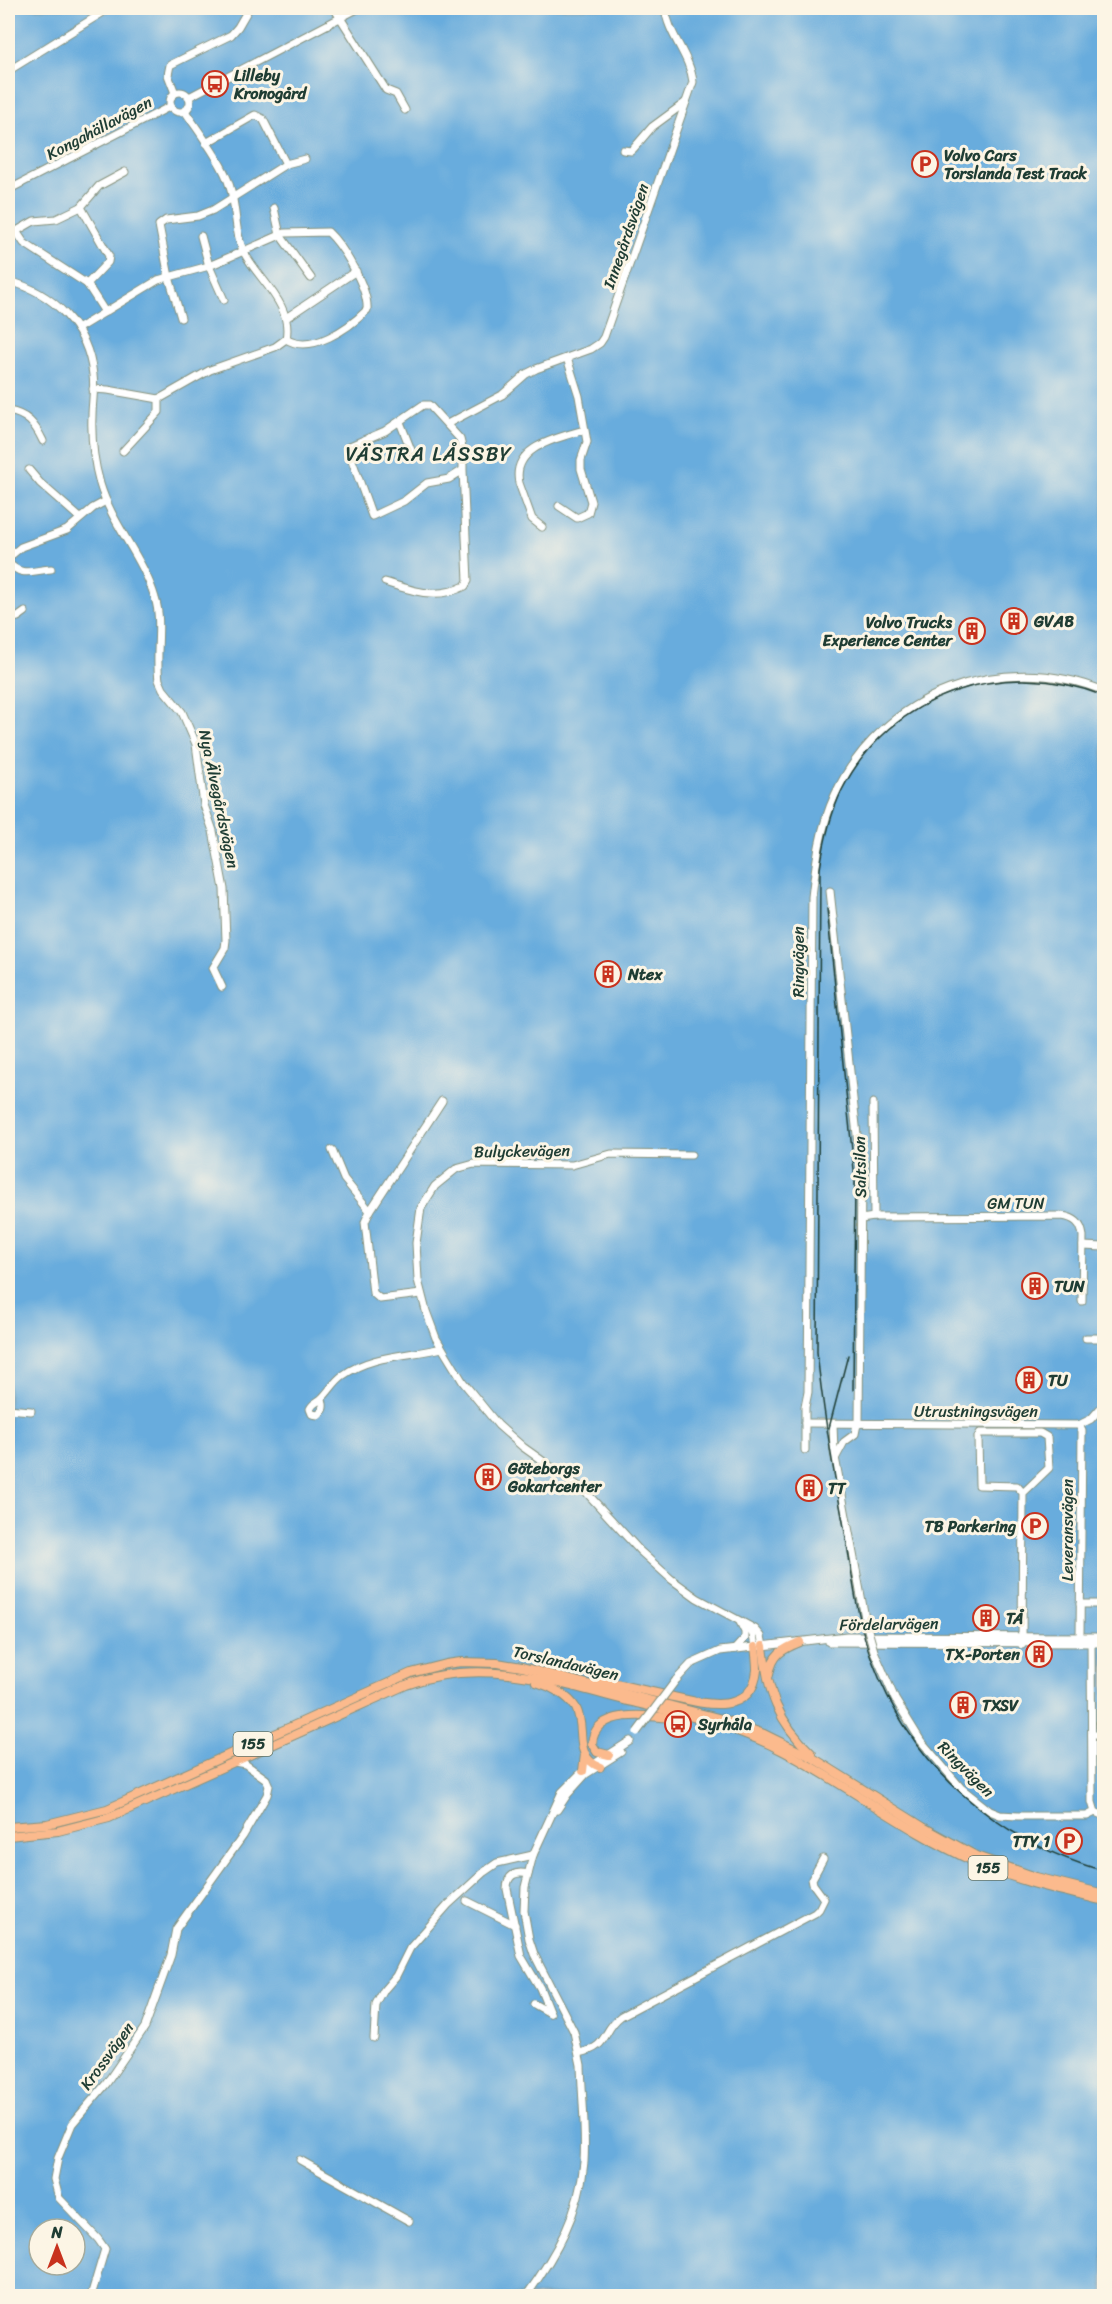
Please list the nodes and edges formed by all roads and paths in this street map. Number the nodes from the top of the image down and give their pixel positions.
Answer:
1 (110, 8) edge
2 (249, 8) edge
3 (334, 8) edge
4 (359, 8) edge
5 (665, 11) edge
6 (340, 18) junction
7 (8, 71) edge
8 (175, 93) junction
9 (189, 97) junction
10 (686, 102) junction
11 (171, 106) junction
12 (405, 110) dead end
13 (185, 111) junction
14 (206, 143) junction
15 (623, 150) dead end
16 (304, 159) dead end
17 (286, 164) junction
18 (125, 172) dead end
19 (8, 190) edge
20 (233, 196) junction
21 (81, 207) junction
22 (274, 208) dead end
23 (16, 231) junction
24 (280, 235) junction
25 (8, 236) edge
26 (201, 236) dead end
27 (244, 253) junction
28 (208, 266) junction
29 (356, 272) junction
30 (169, 277) junction
31 (310, 278) dead end
32 (8, 281) edge
33 (87, 284) junction
34 (224, 300) dead end
35 (105, 312) junction
36 (181, 318) dead end
37 (286, 318) junction
38 (77, 329) junction
39 (286, 339) junction
40 (567, 358) junction
41 (93, 389) junction
42 (159, 399) junction
43 (8, 411) edge
44 (400, 422) junction
45 (447, 424) junction
46 (584, 430) junction
47 (43, 441) dead end
48 (411, 450) dead end
49 (123, 451) dead end
50 (29, 470) dead end
51 (463, 470) junction
52 (106, 501) junction
53 (560, 506) dead end
54 (80, 518) junction
55 (542, 526) dead end
56 (8, 560) edge
57 (51, 569) dead end
58 (386, 582) dead end
59 (25, 612) dead end
60 (8, 619) edge
61 (1104, 691) edge
62 (830, 891) dead end
63 (222, 987) dead end
64 (442, 1101) dead end
65 (873, 1103) dead end
66 (332, 1150) dead end
67 (692, 1155) dead end
68 (370, 1211) junction
69 (874, 1217) junction
70 (861, 1220) junction
71 (1083, 1246) junction
72 (1104, 1247) edge
73 (421, 1294) junction
74 (1083, 1301) dead end
75 (1086, 1338) dead end
76 (1104, 1338) edge
77 (442, 1348) junction
78 (322, 1399) dead end
79 (1104, 1404) edge
80 (8, 1409) edge
81 (31, 1411) dead end
82 (805, 1423) junction
83 (836, 1424) junction
84 (858, 1424) junction
85 (1079, 1425) junction
86 (805, 1450) dead end
87 (836, 1457) junction
88 (1023, 1493) junction
89 (1080, 1604) junction
90 (1104, 1604) edge
91 (742, 1623) junction
92 (979, 1636) junction
93 (1080, 1636) junction
94 (1104, 1637) edge
95 (1022, 1640) junction
96 (1091, 1641) junction
97 (800, 1642) junction
98 (963, 1642) junction
99 (999, 1643) junction
100 (1104, 1643) edge
101 (759, 1646) junction
102 (735, 1649) junction
103 (982, 1649) dead end
104 (497, 1663) junction
105 (508, 1674) junction
106 (768, 1684) junction
107 (1092, 1735) junction
108 (1104, 1735) edge
109 (630, 1741) junction
110 (592, 1747) junction
111 (255, 1753) junction
112 (609, 1755) junction
113 (235, 1762) junction
114 (806, 1764) junction
115 (253, 1768) junction
116 (592, 1768) junction
117 (837, 1773) junction
118 (1095, 1812) junction
119 (1104, 1816) edge
120 (8, 1827) edge
121 (8, 1836) edge
122 (533, 1854) junction
123 (823, 1859) dead end
124 (528, 1874) junction
125 (1104, 1894) edge
126 (468, 1901) dead end
127 (1104, 1901) edge
128 (515, 1925) junction
129 (534, 2004) dead end
130 (374, 2038) dead end
131 (579, 2053) junction
132 (300, 2160) dead end
133 (409, 2221) dead end
134 (91, 2296) edge
135 (526, 2296) edge

1 - 7 street
2 - 8 street
3 - 6 street
4 - 6 street
5 - 10 street, Innegårdsvägen
6 - 9 street
6 - 12 street
8 - 9 street
8 - 11 street, Kongahällavägen
9 - 13 street
10 - 15 street
10 - 40 street, Innegårdsvägen
11 - 13 street, Kongahällavägen
11 - 19 street, Kongahällavägen
13 - 14 street
14 - 17 street
14 - 20 street
16 - 17 street
17 - 20 street
18 - 21 street
20 - 27 street
20 - 30 street
21 - 23 street
21 - 33 street
22 - 24 street
23 - 25 street
23 - 33 street
24 - 27 street
24 - 29 street
24 - 31 street
26 - 28 street
27 - 28 street
27 - 37 street
28 - 30 street
28 - 34 street
29 - 37 street
29 - 39 street
30 - 35 street
30 - 36 street
32 - 38 street, Nya Älvegårdsvägen
33 - 35 street
35 - 38 street
37 - 39 street
38 - 41 street, Nya Älvegårdsvägen
39 - 42 street
40 - 45 street, Innegårdsvägen
40 - 46 street
41 - 42 street
41 - 52 street, Nya Älvegårdsvägen
42 - 49 street
43 - 47 street
44 - 45 street
44 - 48 street
44 - 51 street
45 - 51 street
46 - 53 street
46 - 55 street
50 - 54 street
51 - 58 street
52 - 54 street
52 - 63 street, Nya Älvegårdsvägen
54 - 56 street
56 - 57 street
59 - 60 street
61 - 82 street, Ringvägen
62 - 70 street
64 - 68 street
65 - 69 street, Saltsilon
66 - 68 street
67 - 73 street, Bulyckevägen
68 - 73 street
69 - 70 street, Saltsilon
69 - 71 street, GM TUN
70 - 84 street
71 - 72 street
71 - 74 street, GM TUN
73 - 77 street, Bulyckevägen
75 - 76 street
77 - 78 street
77 - 91 street, Bulyckevägen
79 - 85 street
80 - 81 street
82 - 83 street
82 - 86 street, Ringvägen
83 - 84 street, Utrustningsvägen
83 - 87 street
84 - 85 street, Utrustningsvägen
84 - 87 street
85 - 89 street, Leveransvägen
87 - 118 street, Ringvägen, bridge
88 - 88 street
88 - 95 street
89 - 90 street
89 - 93 street, Leveransvägen
91 - 101 street
91 - 102 street
92 - 95 street, Fördelarvägen
92 - 97 street, Fördelarvägen
92 - 99 street, Fördelarvägen
93 - 95 street
93 - 96 street
94 - 96 street
95 - 96 street
95 - 99 street
95 - 99 street
96 - 100 street
96 - 107 street
97 - 98 street, Fördelarvägen
97 - 101 street, Fördelarvägen
97 - 106 main road
98 - 99 street, Fördelarvägen
98 - 103 street, Fördelarvägen
101 - 102 street, Fördelarvägen
101 - 104 main road
101 - 106 main road
102 - 109 street, Fördelarvägen, bridge
104 - 117 main road, Torslandavägen / 155
104 - 120 main road, Torslandavägen / 155
105 - 111 main road, Torslandavägen / 155
105 - 114 main road, Torslandavägen / 155
105 - 116 main road
106 - 117 main road
107 - 108 street
107 - 118 street
109 - 112 street
109 - 116 street
110 - 112 main road
110 - 114 main road
110 - 116 main road
111 - 113 main road, Torslandavägen / 155
111 - 115 street
112 - 116 street
113 - 115 street
113 - 121 main road, Torslandavägen / 155
114 - 127 main road, Torslandavägen / 155
115 - 134 street, Krossvägen
116 - 122 street
117 - 125 main road, Torslandavägen / 155
118 - 119 street
122 - 124 street
122 - 130 street
123 - 131 street
124 - 128 street
124 - 131 street
126 - 128 street
128 - 129 street
131 - 135 street
132 - 133 street

